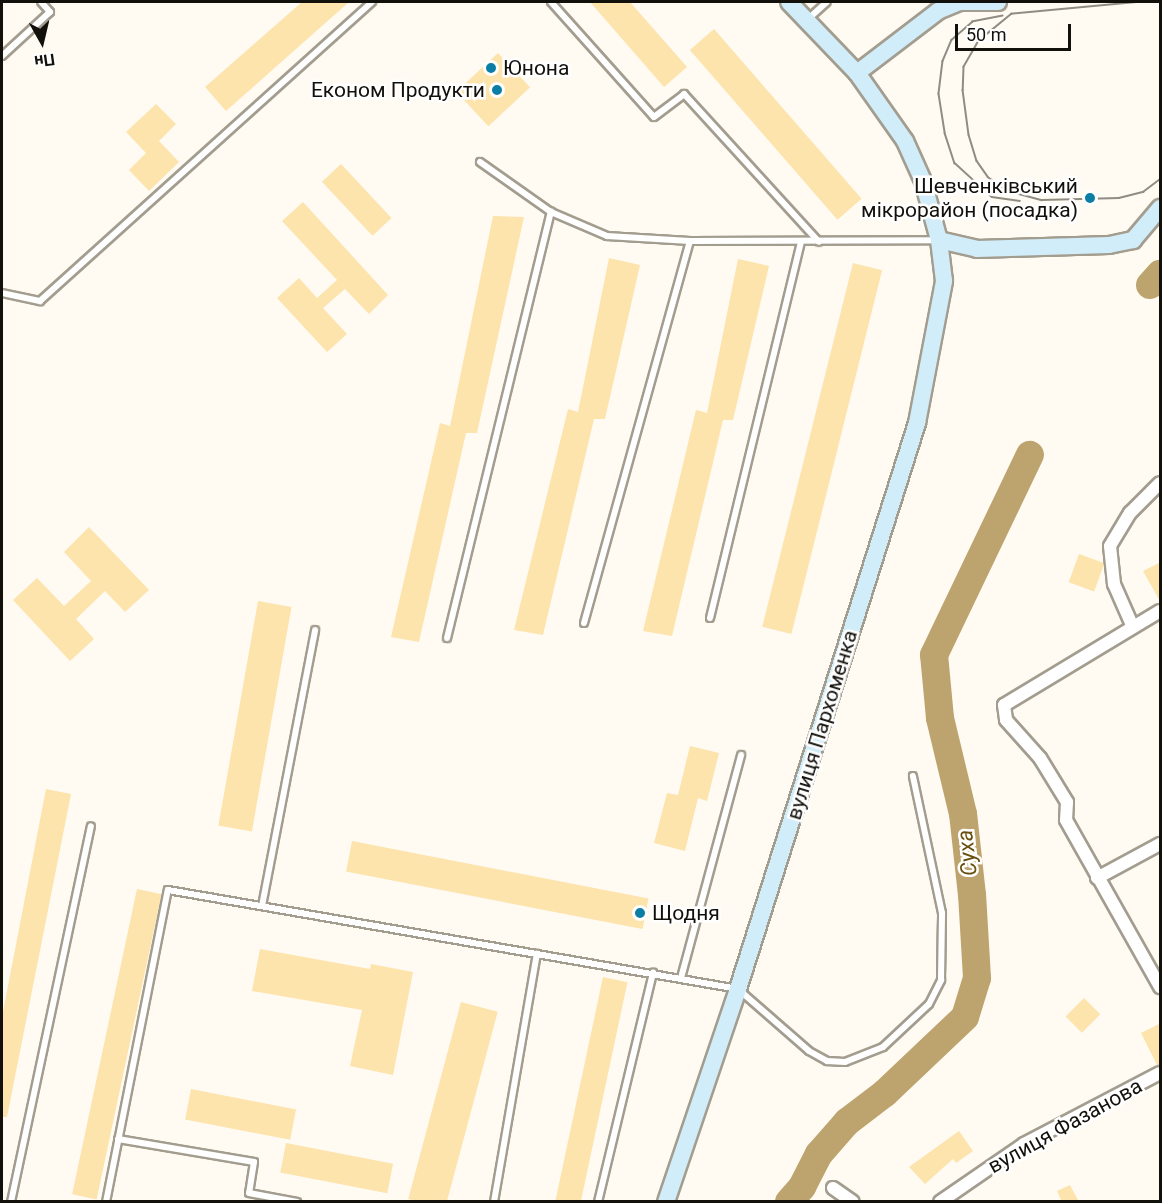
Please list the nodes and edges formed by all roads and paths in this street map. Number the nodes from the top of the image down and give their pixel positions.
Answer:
1 (41, 2) edge
2 (372, 2) edge
3 (551, 2) edge
4 (789, 2) edge
5 (827, 2) edge
6 (998, 2) edge
7 (807, 20) junction
8 (2, 56) edge
9 (857, 73) junction
10 (480, 162) dead end
11 (1161, 208) edge
12 (551, 212) junction
13 (939, 240) junction
14 (690, 241) junction
15 (801, 242) junction
16 (819, 242) junction
17 (2, 293) edge
18 (1161, 483) edge
19 (1161, 611) edge
20 (710, 618) dead end
21 (584, 623) dead end
22 (1132, 625) junction
23 (315, 630) dead end
24 (447, 638) dead end
25 (741, 755) dead end
26 (913, 776) dead end
27 (91, 826) dead end
28 (1161, 844) edge
29 (1096, 878) junction
30 (262, 906) junction
31 (537, 954) junction
32 (653, 973) junction
33 (681, 978) junction
34 (1161, 987) edge
35 (738, 989) junction
36 (1161, 1072) edge
37 (118, 1139) junction
38 (833, 1188) dead end
39 (11, 1202) edge
40 (106, 1202) edge
41 (297, 1202) edge
42 (494, 1202) edge
43 (598, 1202) edge
44 (666, 1202) edge
45 (853, 1202) edge
46 (940, 1202) edge

1 - 8 lane
2 - 17 lane
3 - 16 lane
4 - 7 street, вулиця Пархоменка
5 - 7 lane
6 - 9 street
7 - 9 street, вулиця Пархоменка
9 - 13 street, вулиця Пархоменка
10 - 12 lane
11 - 13 street
12 - 14 lane
12 - 24 lane
13 - 16 lane
13 - 35 street, вулиця Пархоменка
14 - 15 lane
14 - 21 lane
15 - 16 lane
15 - 20 lane
18 - 22 street
19 - 22 street
22 - 29 street
23 - 30 lane
25 - 33 lane
26 - 35 lane
27 - 39 lane
28 - 29 street
29 - 34 street
30 - 31 lane
30 - 37 lane
31 - 32 lane
31 - 42 lane
32 - 33 lane
32 - 43 lane
33 - 35 lane
35 - 44 street, вулиця Пархоменка
36 - 46 street, вулиця Фазанова
37 - 40 lane
37 - 41 lane
38 - 45 street

